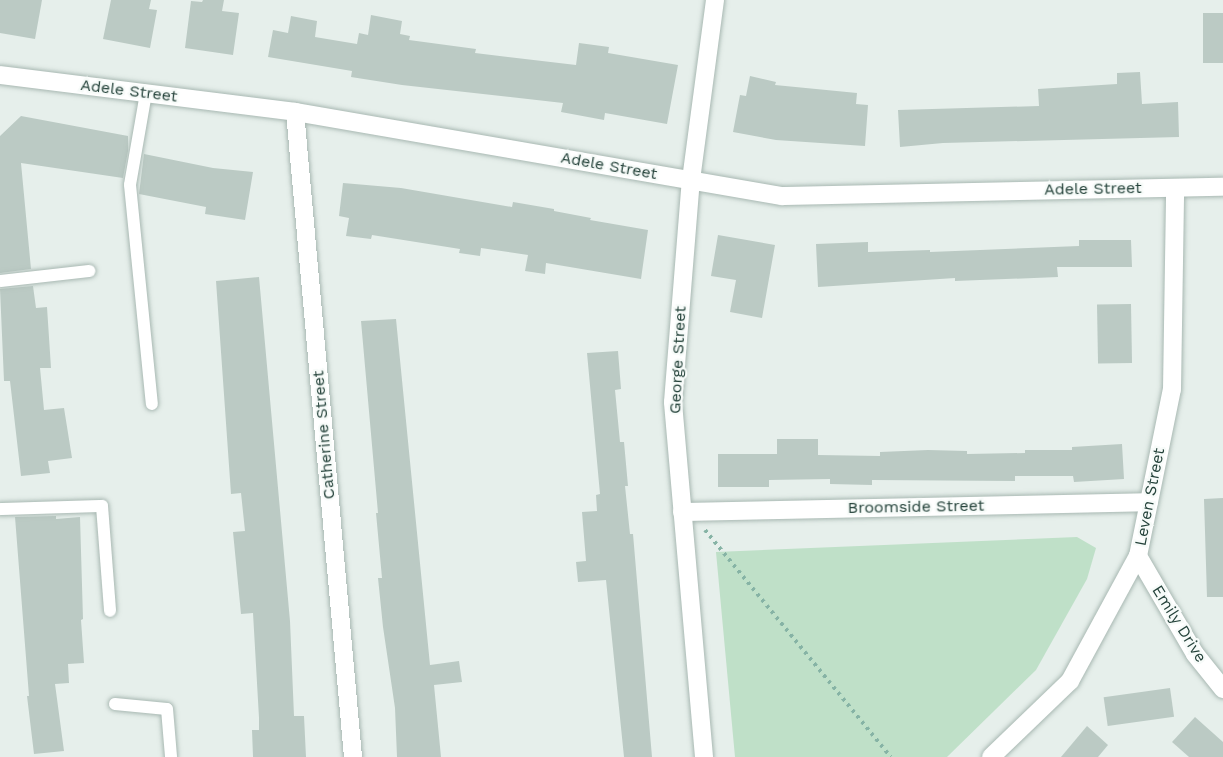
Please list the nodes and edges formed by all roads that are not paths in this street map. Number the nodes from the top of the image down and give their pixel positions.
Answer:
1 (716, 0) edge
2 (0, 75) edge
3 (146, 93) junction
4 (295, 112) junction
5 (691, 180) junction
6 (1223, 187) edge
7 (1175, 188) junction
8 (89, 271) dead end
9 (0, 281) edge
10 (152, 404) dead end
11 (1149, 502) junction
12 (0, 509) edge
13 (686, 512) junction
14 (1138, 556) junction
15 (110, 611) dead end
16 (1223, 689) edge
17 (115, 704) dead end
18 (171, 757) edge
19 (353, 757) edge
20 (704, 757) edge
21 (991, 757) edge

1 - 5 street, George Street
2 - 3 street, Adele Street
3 - 4 street, Adele Street
3 - 10 lane
4 - 5 street, Adele Street
4 - 19 street, Catherine Street
5 - 7 street, Adele Street
5 - 13 street, George Street
6 - 7 street, Adele Street
7 - 11 street, Leven Street
8 - 9 lane
11 - 13 street, Broomside Street
11 - 14 street, Leven Street
12 - 15 lane
13 - 20 street, George Street
14 - 16 street, Emily Drive
14 - 21 street, Leven Street
17 - 18 lane

